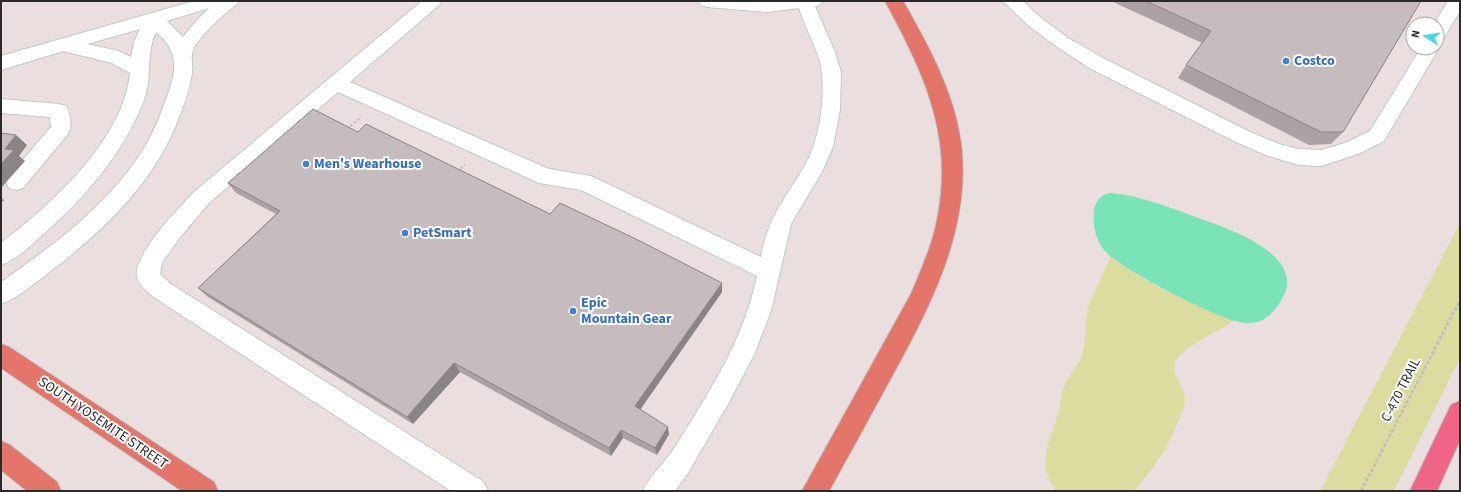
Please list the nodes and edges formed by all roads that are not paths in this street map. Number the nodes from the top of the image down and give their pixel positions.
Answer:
1 (213, 1) edge
2 (230, 1) edge
3 (433, 1) edge
4 (707, 1) edge
5 (894, 1) edge
6 (1012, 1) edge
7 (1457, 1) edge
8 (809, 2) edge
9 (744, 3) edge
10 (154, 20) junction
11 (1445, 21) edge
12 (60, 44) junction
13 (182, 53) junction
14 (1425, 56) edge
15 (1, 63) edge
16 (139, 70) junction
17 (336, 84) junction
18 (1, 106) edge
19 (16, 182) dead end
20 (1, 256) edge
21 (769, 271) junction
22 (1, 294) edge
23 (1, 355) edge
24 (1460, 413) edge
25 (1, 454) edge
26 (48, 491) edge
27 (205, 491) edge
28 (475, 491) edge
29 (656, 491) edge
30 (815, 491) edge
31 (1423, 491) edge

1 - 10 street
2 - 13 street
3 - 17 street
4 - 9 street
5 - 30 main road
6 - 14 street
7 - 11 street
8 - 9 street
8 - 21 street
10 - 12 street
10 - 13 street
10 - 16 street
12 - 15 street
12 - 16 street
13 - 22 street
16 - 20 street
17 - 21 street
17 - 28 street
18 - 19 street
21 - 29 street
23 - 27 main road, SOUTH YOSEMITE STREET
24 - 31 highway
25 - 26 main road

